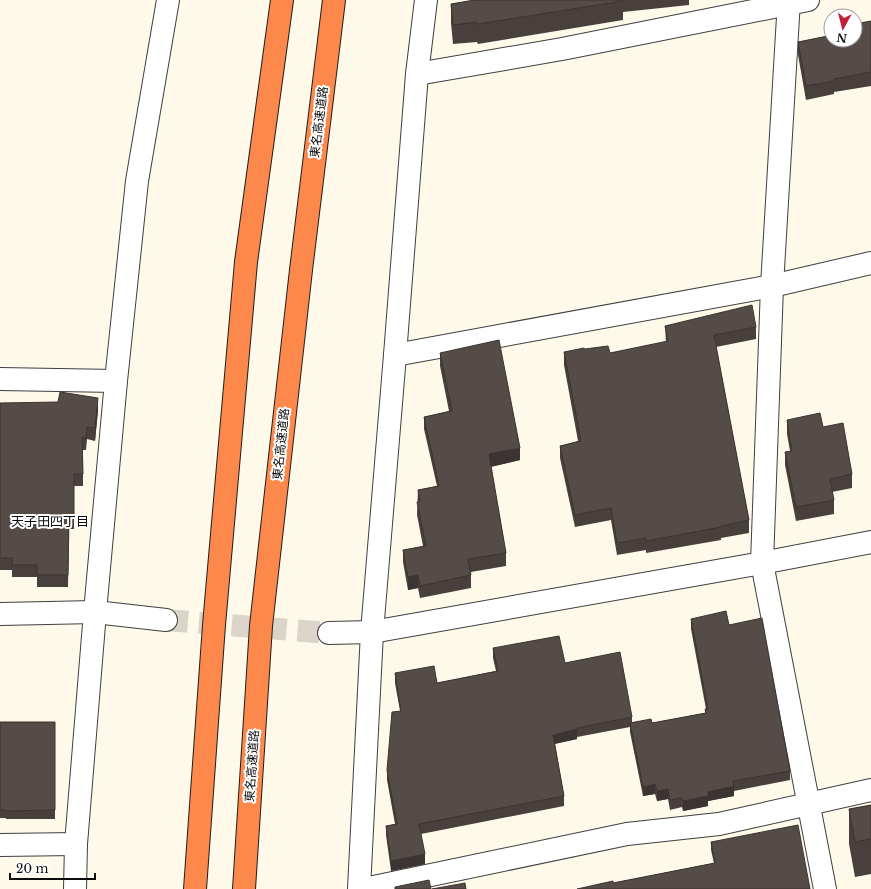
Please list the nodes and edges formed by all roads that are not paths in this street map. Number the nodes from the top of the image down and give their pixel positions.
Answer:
1 (168, 0) edge
2 (282, 0) edge
3 (334, 0) edge
4 (426, 0) edge
5 (795, 1) edge
6 (417, 74) junction
7 (871, 264) edge
8 (772, 286) junction
9 (395, 355) junction
10 (0, 379) edge
11 (116, 381) junction
12 (871, 542) edge
13 (762, 563) junction
14 (95, 612) junction
15 (0, 614) edge
16 (166, 620) tunnel mouth
17 (372, 632) junction
18 (329, 633) tunnel mouth
19 (871, 790) edge
20 (809, 804) junction
21 (76, 844) junction
22 (0, 845) edge
23 (75, 889) edge
24 (196, 889) edge
25 (244, 889) edge
26 (359, 889) edge
27 (364, 889) edge
28 (825, 889) edge

1 - 11 street
2 - 24 highway
3 - 25 highway, 東名高速道路
4 - 6 street
5 - 6 street
5 - 8 street
6 - 9 street
7 - 8 street
8 - 9 street
8 - 13 street
9 - 17 street
10 - 11 street
11 - 14 street
12 - 13 street
13 - 17 street
13 - 20 street
14 - 15 street
14 - 16 street
14 - 21 street
17 - 18 street
17 - 26 street
19 - 20 street
20 - 27 street
20 - 28 street
21 - 22 street
21 - 23 street

